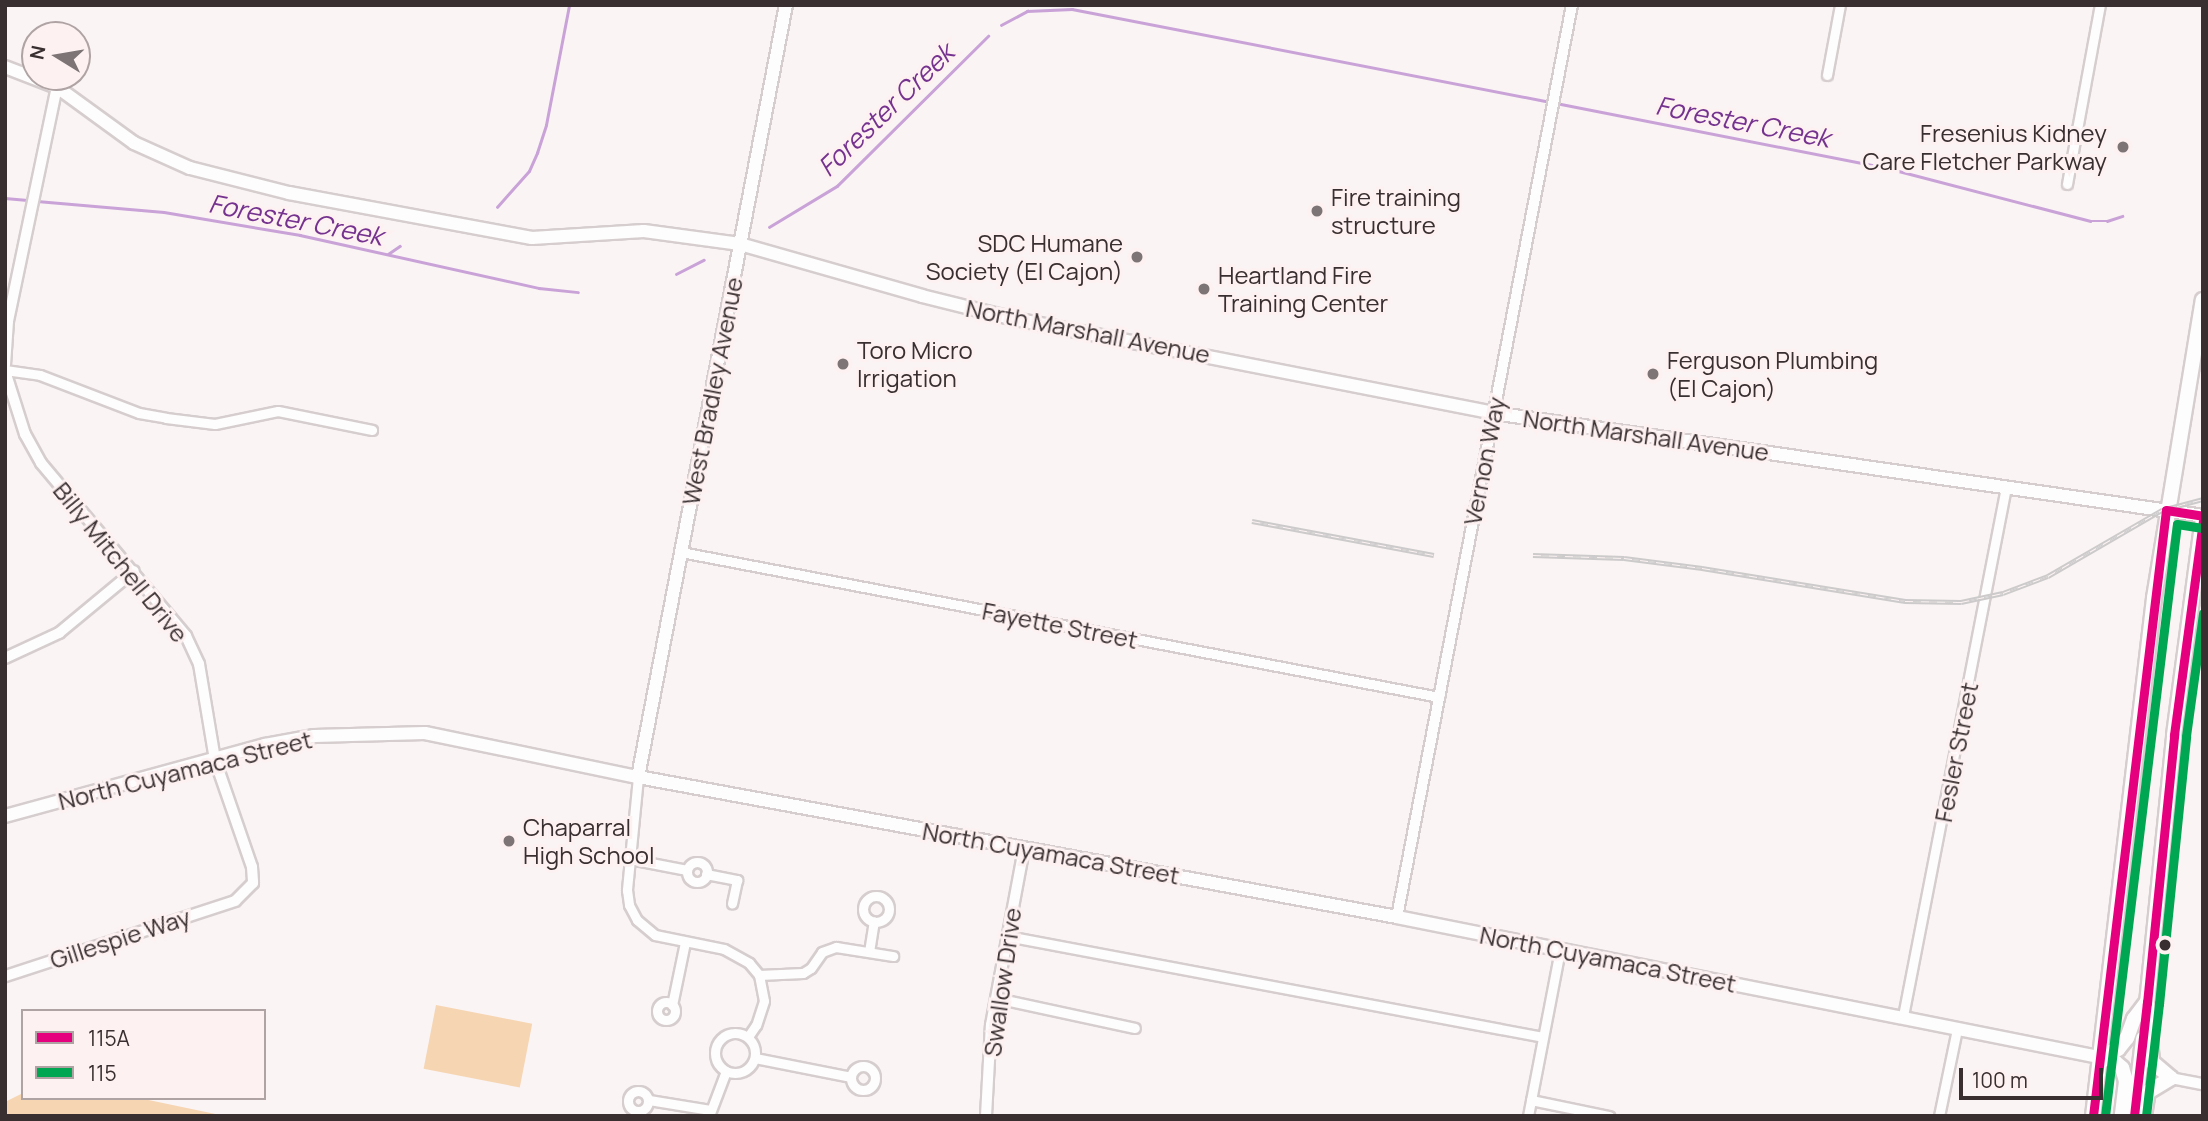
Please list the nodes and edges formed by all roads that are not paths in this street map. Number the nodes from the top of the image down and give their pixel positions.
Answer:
1 (786, 5) edge
2 (1572, 5) edge
3 (1840, 5) edge
4 (2100, 5) edge
5 (1827, 75) dead end
6 (56, 91) edge
7 (62, 91) edge
8 (2067, 184) dead end
9 (740, 244) junction
10 (2203, 300) edge
11 (5, 368) edge
12 (1493, 413) junction
13 (372, 430) dead end
14 (2006, 487) junction
15 (2166, 510) junction
16 (2203, 517) edge
17 (681, 552) junction
18 (134, 571) junction
19 (5, 658) edge
20 (1439, 697) junction
21 (215, 760) junction
22 (638, 776) junction
23 (5, 816) edge
24 (1024, 849) junction
25 (630, 859) junction
26 (235, 901) joint
27 (732, 903) dead end
28 (1396, 917) junction
29 (874, 921) dead end
30 (1007, 936) junction
31 (685, 943) junction
32 (1560, 950) junction
33 (869, 952) junction
34 (893, 956) dead end
35 (759, 975) junction
36 (5, 976) edge
37 (996, 998) junction
38 (2147, 1003) junction
39 (672, 1005) dead end
40 (1903, 1016) junction
41 (1135, 1028) dead end
42 (1957, 1029) junction
43 (748, 1037) junction
44 (1543, 1037) junction
45 (2099, 1056) junction
46 (755, 1058) junction
47 (726, 1071) junction
48 (851, 1077) dead end
49 (2171, 1078) junction
50 (2203, 1084) edge
51 (649, 1100) dead end
52 (1531, 1100) junction
53 (709, 1113) edge
54 (987, 1116) edge
55 (1528, 1116) edge
56 (1609, 1116) edge
57 (1939, 1116) edge
58 (2093, 1116) edge
59 (2122, 1116) edge
60 (2134, 1116) edge
61 (2144, 1116) edge

1 - 9 main road, West Bradley Avenue
2 - 12 street, Vernon Way
3 - 5 street
4 - 8 street
6 - 11 street, Billy Mitchell Drive
7 - 9 main road, North Marshall Avenue
9 - 12 main road, North Marshall Avenue
9 - 17 main road, West Bradley Avenue
10 - 15 main road
11 - 13 street
11 - 18 street, Billy Mitchell Drive
12 - 14 main road, North Marshall Avenue
12 - 20 street, Vernon Way
14 - 15 main road, North Marshall Avenue
14 - 40 street, Fesler Street
15 - 16 main road, North Marshall Avenue
15 - 45 main road
16 - 38 main road
17 - 20 street, Fayette Street
17 - 22 main road, West Bradley Avenue
18 - 19 street
18 - 21 street, Billy Mitchell Drive
20 - 28 street, Vernon Way
21 - 22 main road, North Cuyamaca Street
21 - 23 main road, North Cuyamaca Street
21 - 26 street, Billy Mitchell Drive
22 - 24 main road, North Cuyamaca Street
22 - 25 street
24 - 28 main road, North Cuyamaca Street
24 - 30 street, Swallow Drive
25 - 27 street
25 - 31 street
26 - 36 street, Gillespie Way
28 - 32 main road, North Cuyamaca Street
29 - 33 street
30 - 37 street, Swallow Drive
30 - 44 street
31 - 35 street
31 - 39 street
32 - 40 main road, North Cuyamaca Street
32 - 44 street
33 - 34 street
33 - 35 street
35 - 43 street
37 - 41 street
37 - 54 street, Swallow Drive
38 - 45 main road
38 - 49 main road
38 - 60 main road
40 - 42 main road, North Cuyamaca Street
42 - 45 main road, North Cuyamaca Street
42 - 57 street
43 - 46 street
43 - 47 street
44 - 52 street
45 - 58 main road
45 - 59 main road
46 - 47 street
46 - 48 street
47 - 53 street
49 - 50 street
49 - 61 main road
51 - 53 street
52 - 55 street
52 - 56 street

